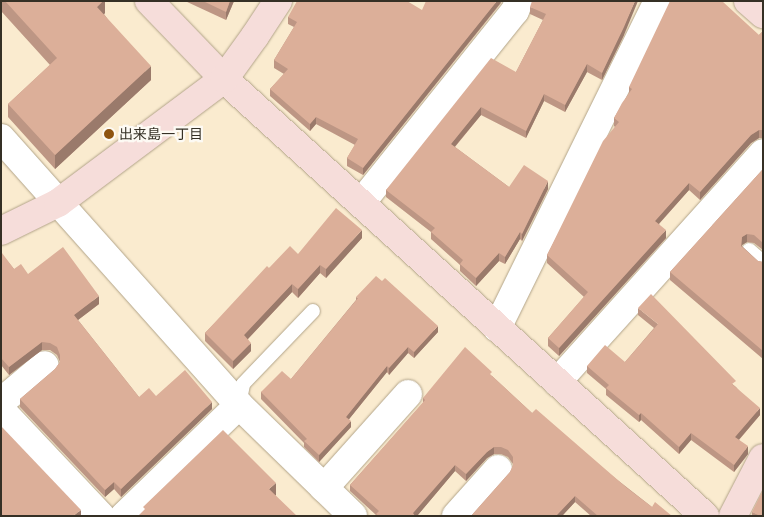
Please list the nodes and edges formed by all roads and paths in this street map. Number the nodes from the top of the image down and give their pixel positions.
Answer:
1 (149, 1) edge
2 (278, 1) edge
3 (519, 1) edge
4 (658, 1) edge
5 (748, 1) edge
6 (763, 14) edge
7 (224, 79) junction
8 (1, 138) edge
9 (763, 153) edge
10 (58, 203) junction
11 (361, 203) junction
12 (1, 231) edge
13 (749, 250) edge
14 (763, 262) edge
15 (313, 311) dead end
16 (497, 328) junction
17 (45, 365) dead end
18 (557, 382) junction
19 (408, 394) dead end
20 (1, 402) edge
21 (239, 405) junction
22 (1, 410) edge
23 (763, 458) edge
24 (498, 470) dead end
25 (324, 488) junction
26 (101, 516) edge
27 (124, 516) edge
28 (353, 516) edge
29 (456, 516) edge
30 (704, 516) edge
31 (733, 516) edge

1 - 7 street
2 - 7 street
3 - 11 street
4 - 16 street
5 - 6 street
7 - 10 street
7 - 11 street
8 - 10 street
9 - 18 street
10 - 12 street
10 - 21 street
11 - 16 street
13 - 14 lane
15 - 21 lane
16 - 18 street
17 - 20 street
18 - 30 street
19 - 25 street
21 - 25 street
21 - 27 street
22 - 26 street
23 - 31 street
24 - 29 street
25 - 28 street

